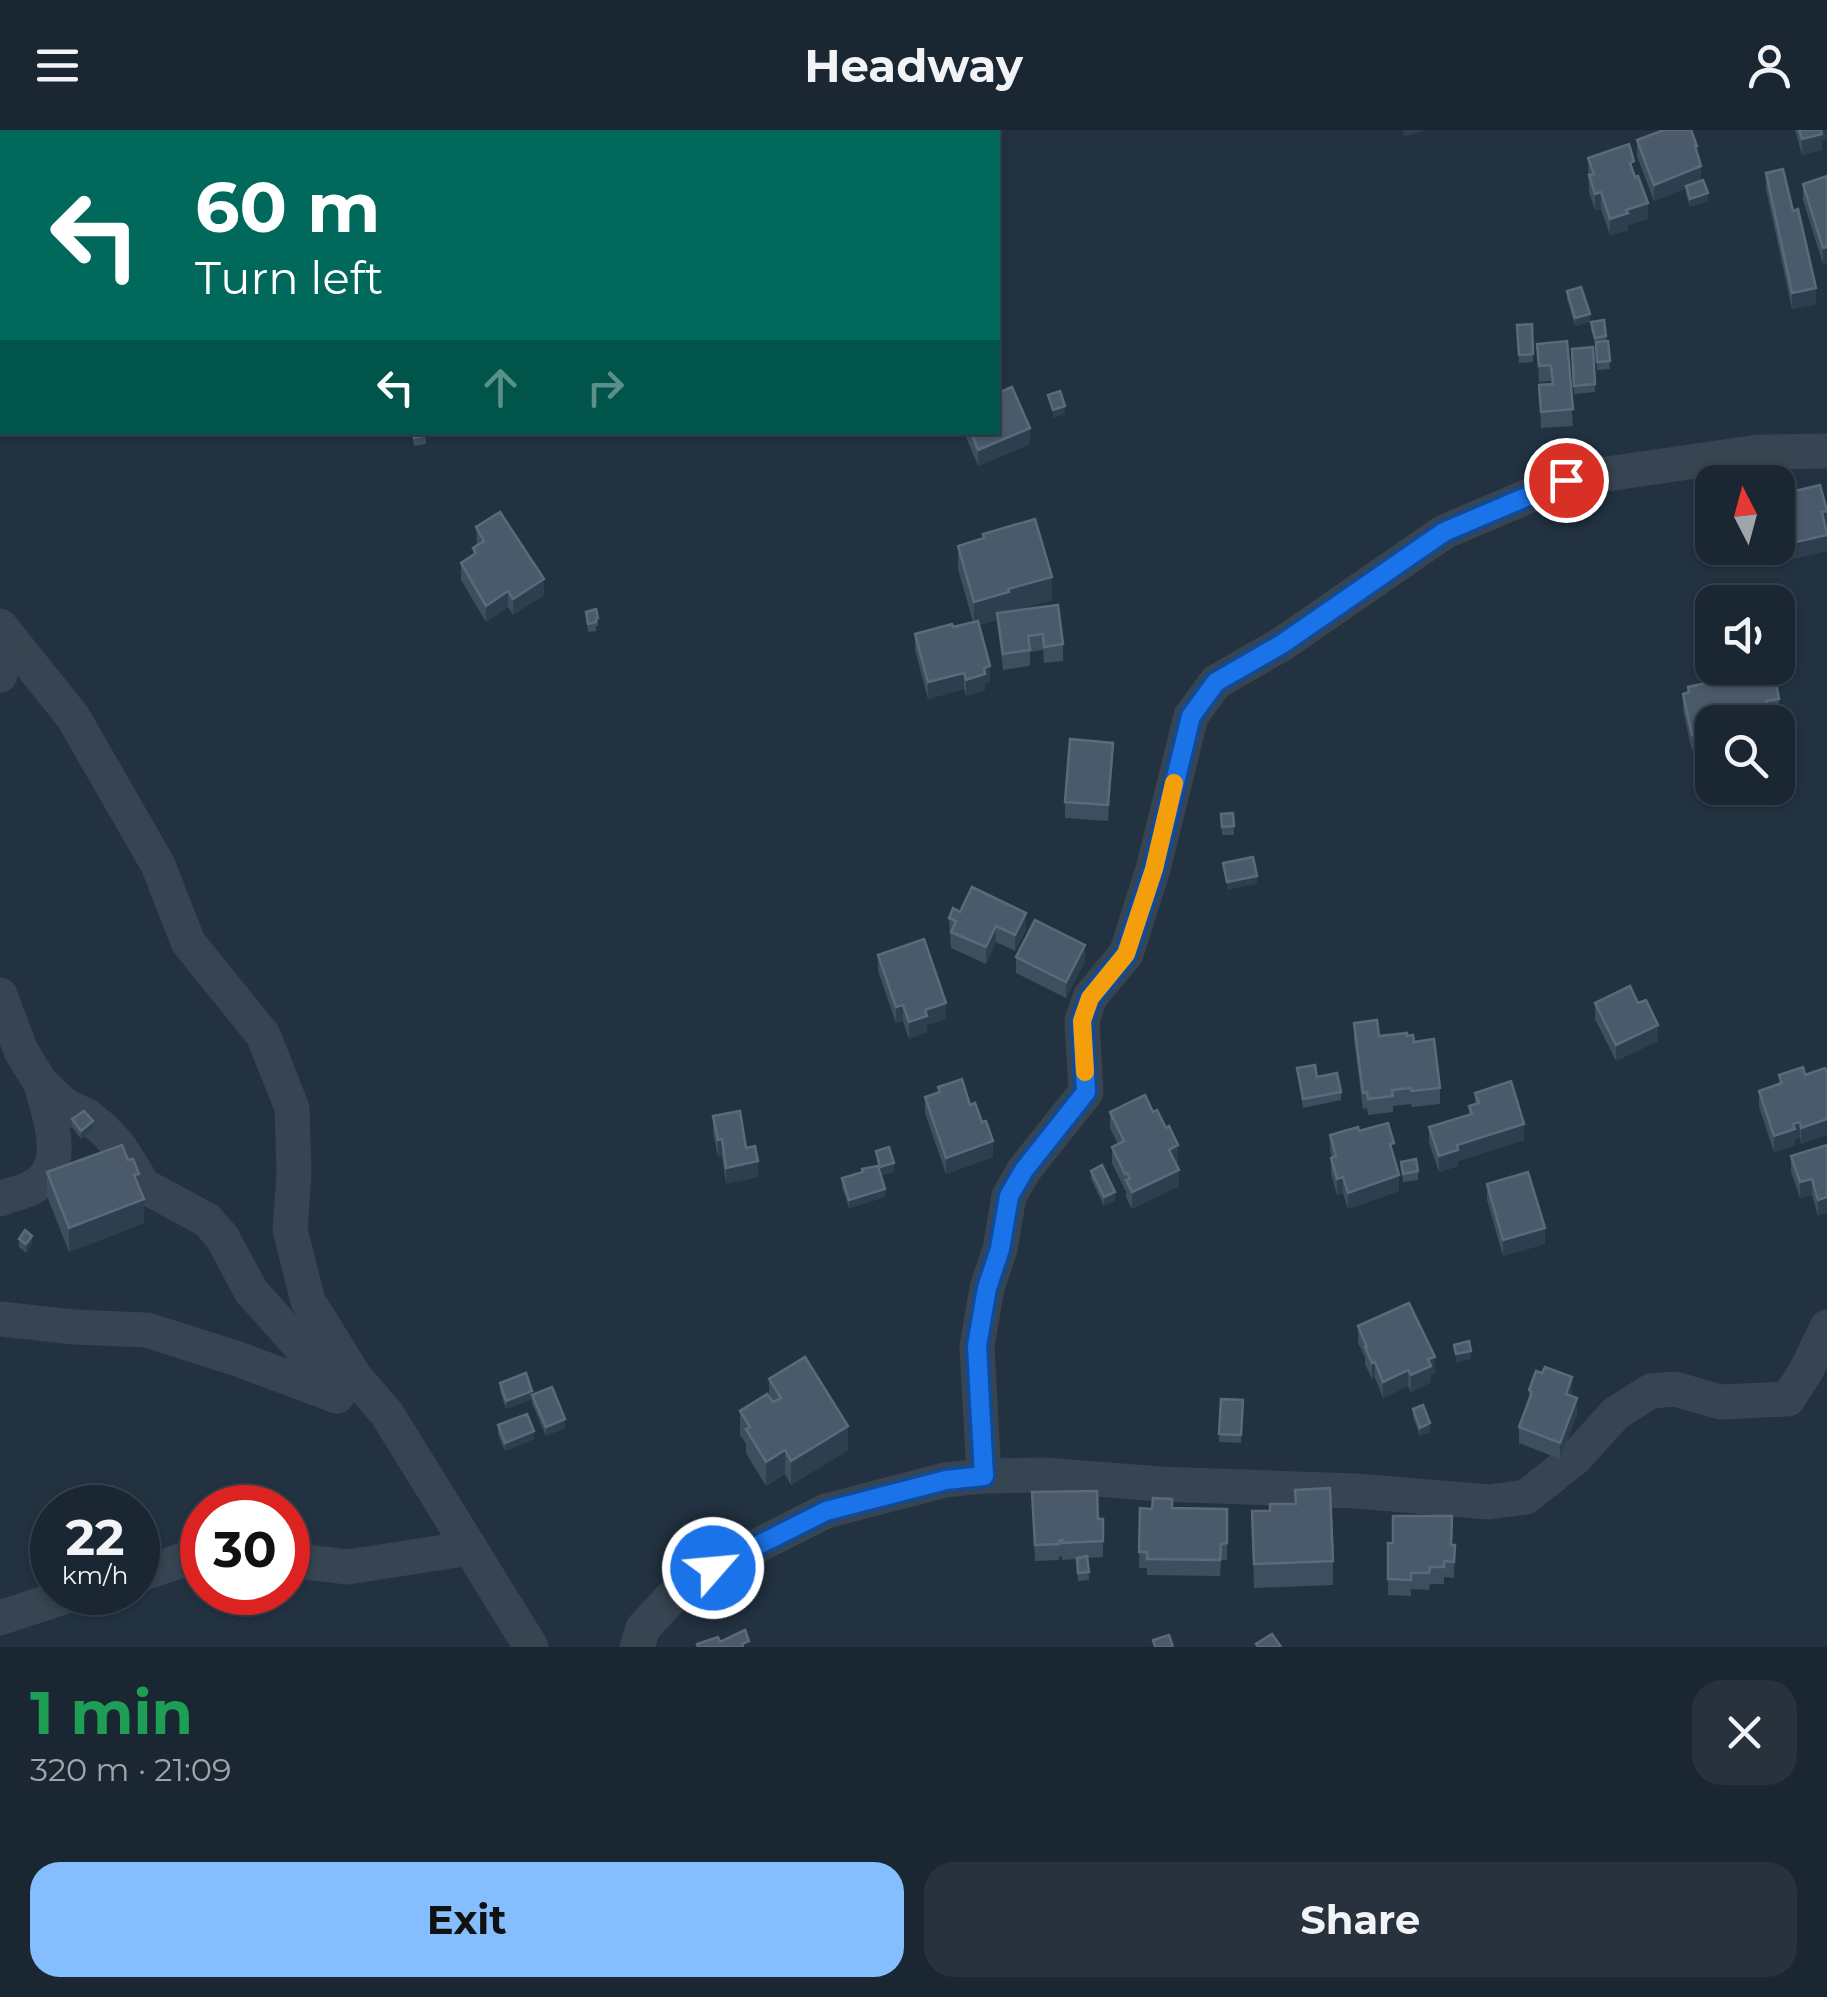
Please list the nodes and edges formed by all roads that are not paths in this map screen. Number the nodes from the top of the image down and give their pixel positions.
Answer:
1 (1827, 451) edge
2 (3, 630) edge
3 (0, 675) edge
4 (0, 995) edge
5 (40, 1082) junction
6 (0, 1198) edge
7 (0, 1319) edge
8 (1827, 1327) edge
9 (337, 1396) junction
10 (388, 1414) junction
11 (984, 1476) junction
12 (470, 1548) junction
13 (310, 1563) edge
14 (30, 1608) edge
15 (0, 1618) edge
16 (531, 1647) edge
17 (637, 1647) edge

1 - 11 street
2 - 3 street
2 - 10 street
4 - 5 street
5 - 6 street
5 - 9 street
7 - 9 street
8 - 11 street
9 - 10 street
10 - 12 street
11 - 17 street
12 - 13 street
12 - 16 street
14 - 15 street

